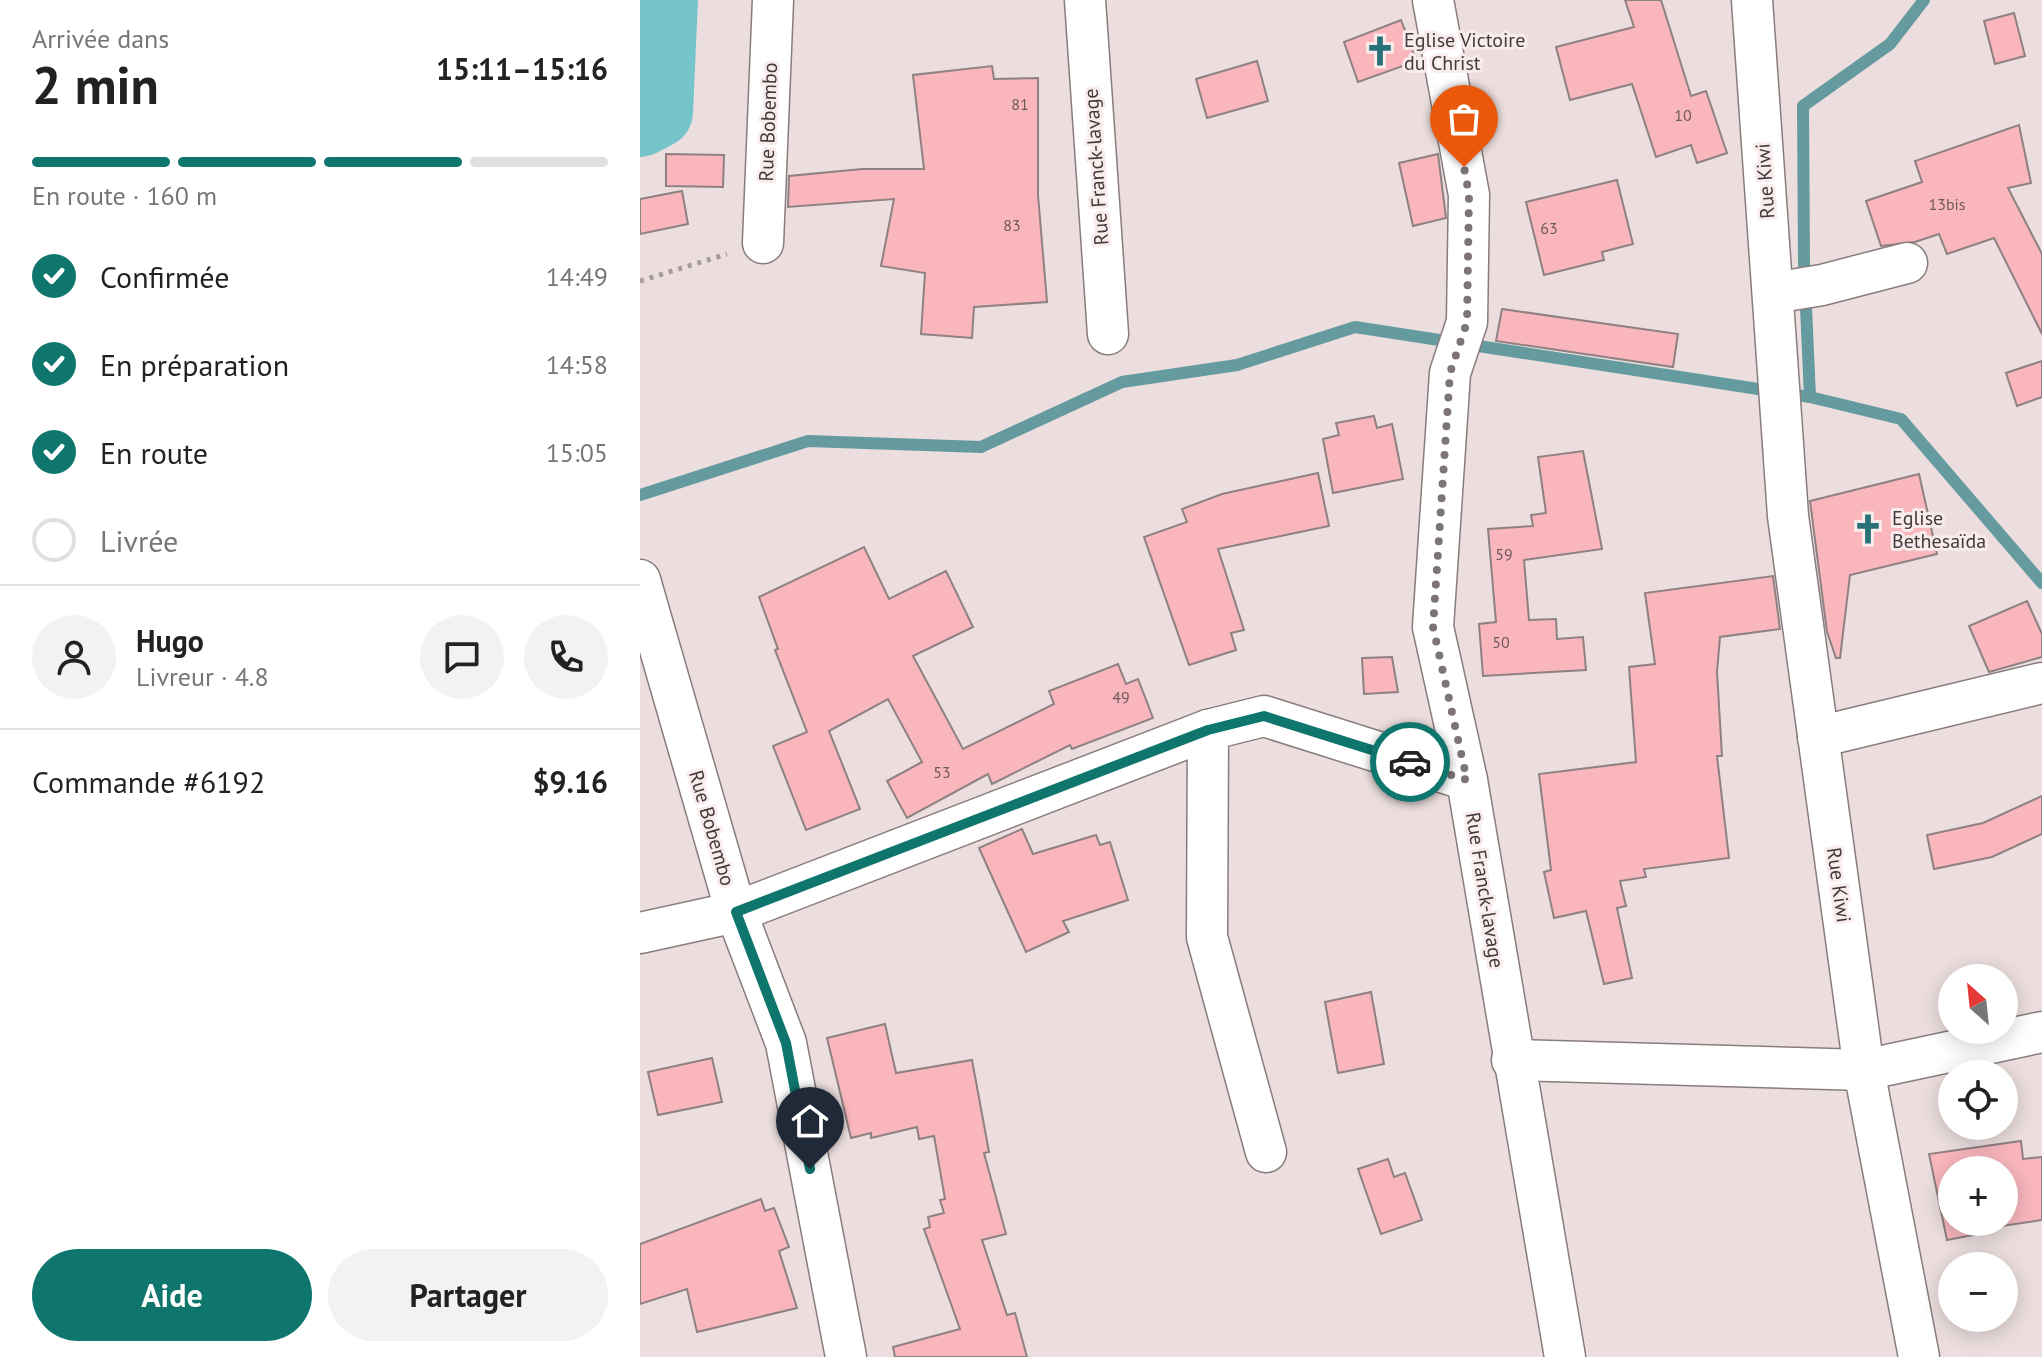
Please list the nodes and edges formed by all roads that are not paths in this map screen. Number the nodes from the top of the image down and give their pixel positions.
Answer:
1 (773, 0) edge
2 (1085, 0) edge
3 (1433, 0) edge
4 (1752, 0) edge
5 (763, 243) road end
6 (1907, 263) dead end
7 (1797, 289) junction
8 (1108, 334) dead end
9 (640, 580) edge
10 (2042, 683) edge
11 (1208, 730) junction
12 (1818, 737) junction
13 (1467, 780) junction
14 (736, 912) junction
15 (640, 933) edge
16 (2042, 1032) edge
17 (1512, 1060) junction
18 (1864, 1070) junction
19 (1266, 1152) dead end
20 (846, 1357) edge
21 (1565, 1357) edge
22 (1919, 1357) edge

1 - 5 street, Rue Bobembo
2 - 8 street, Rue Franck-lavage
3 - 13 street, Rue Franck-lavage
4 - 7 street, Rue Kiwi
6 - 7 street
7 - 12 street, Rue Kiwi
9 - 14 street, Rue Bobembo
10 - 12 street
11 - 13 street
11 - 14 street
11 - 19 street
12 - 18 street, Rue Kiwi
13 - 17 street, Rue Franck-lavage
14 - 15 street
14 - 20 street, Rue Bobembo
16 - 18 street
17 - 18 street
17 - 21 street, Rue Franck-lavage
18 - 22 street, Rue Kiwi

